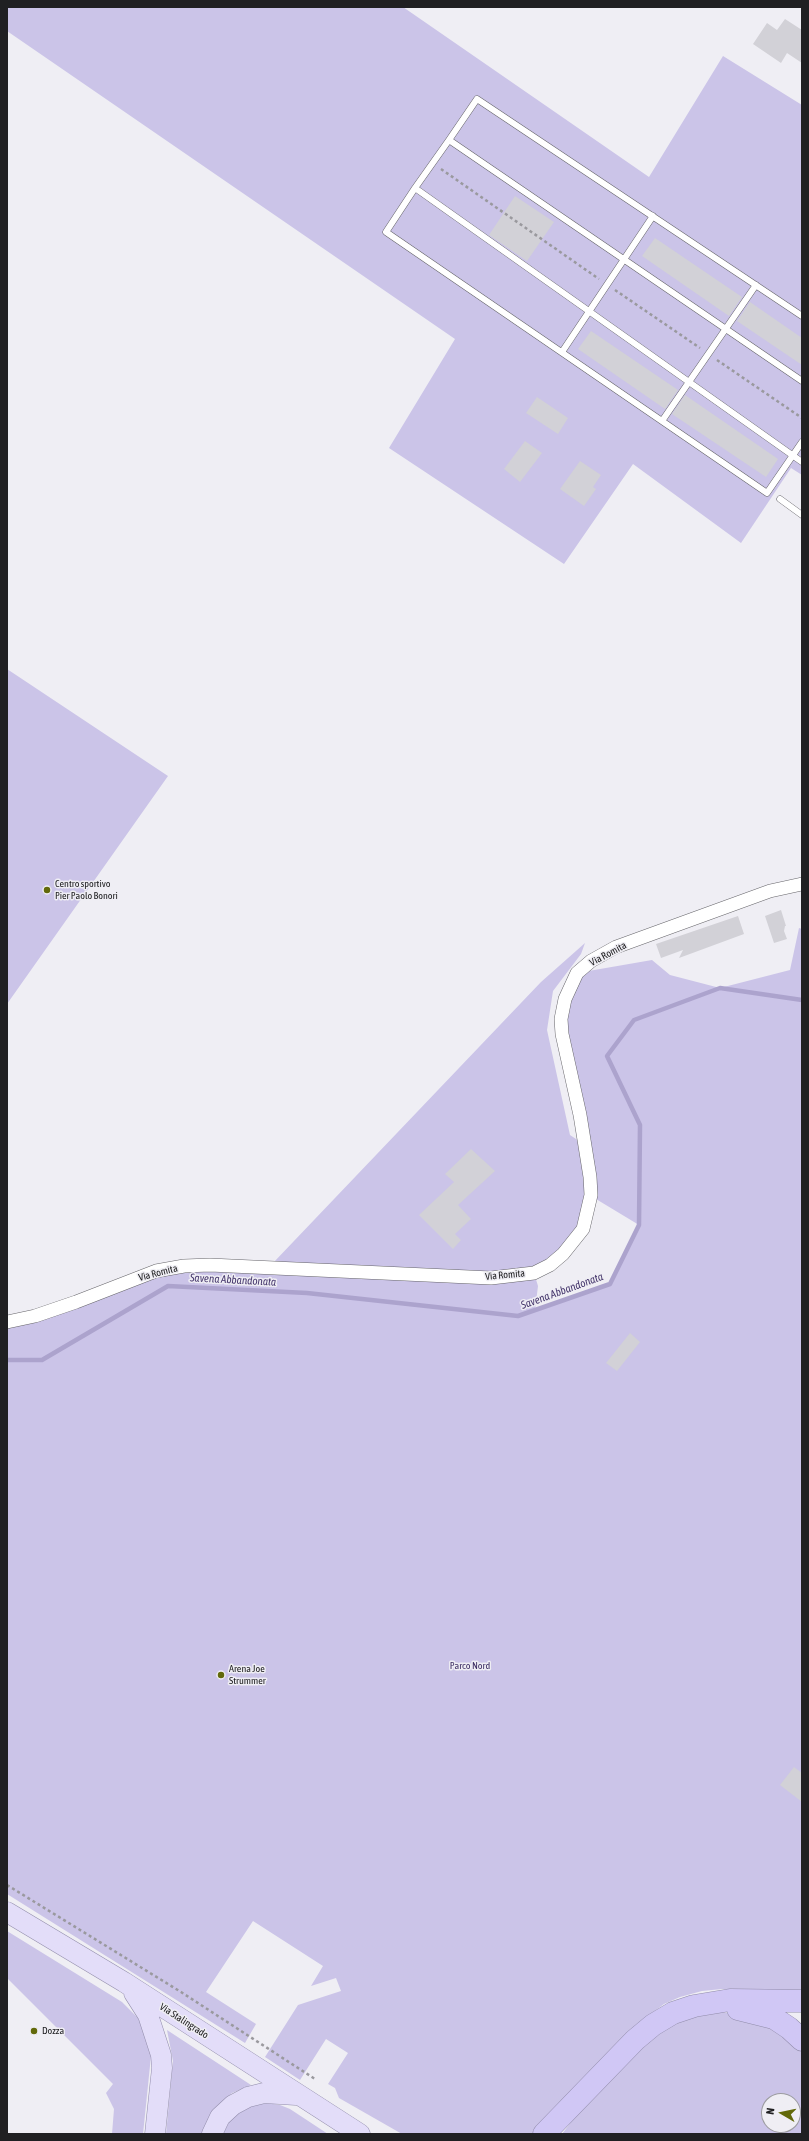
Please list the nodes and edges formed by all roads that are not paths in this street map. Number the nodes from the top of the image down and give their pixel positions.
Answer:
1 (449, 140) junction
2 (415, 188) junction
3 (653, 216) junction
4 (624, 259) junction
5 (756, 285) junction
6 (589, 311) junction
7 (802, 316) edge
8 (726, 329) junction
9 (562, 352) junction
10 (802, 381) edge
11 (689, 382) junction
12 (662, 422) junction
13 (802, 442) edge
14 (793, 456) junction
15 (802, 462) edge
16 (780, 500) dead end
17 (802, 515) edge
18 (802, 884) edge
19 (7, 1322) edge
20 (7, 1912) edge
21 (124, 1982) junction
22 (802, 2001) edge
23 (714, 2004) junction
24 (802, 2040) edge
25 (298, 2096) junction
26 (566, 2114) junction
27 (155, 2134) edge
28 (212, 2134) edge
29 (360, 2134) edge
30 (544, 2134) edge
31 (554, 2134) edge

1 - 2 lane
1 - 3 lane
1 - 4 lane
2 - 6 lane
2 - 9 lane
3 - 4 lane
3 - 5 lane
4 - 6 lane
4 - 8 lane
5 - 7 lane
5 - 8 lane
6 - 9 lane
6 - 11 lane
8 - 10 lane
8 - 11 lane
9 - 12 lane
11 - 12 lane
11 - 14 lane
12 - 14 lane
13 - 14 lane
14 - 15 lane
16 - 17 lane
18 - 19 street, Via Romita
20 - 21 main road, Via Stalingrado
21 - 25 main road, Via Stalingrado
21 - 27 main road
22 - 23 highway
23 - 24 highway
23 - 26 highway
25 - 28 main road
25 - 29 main road, Via Stalingrado
26 - 30 highway
26 - 31 highway

